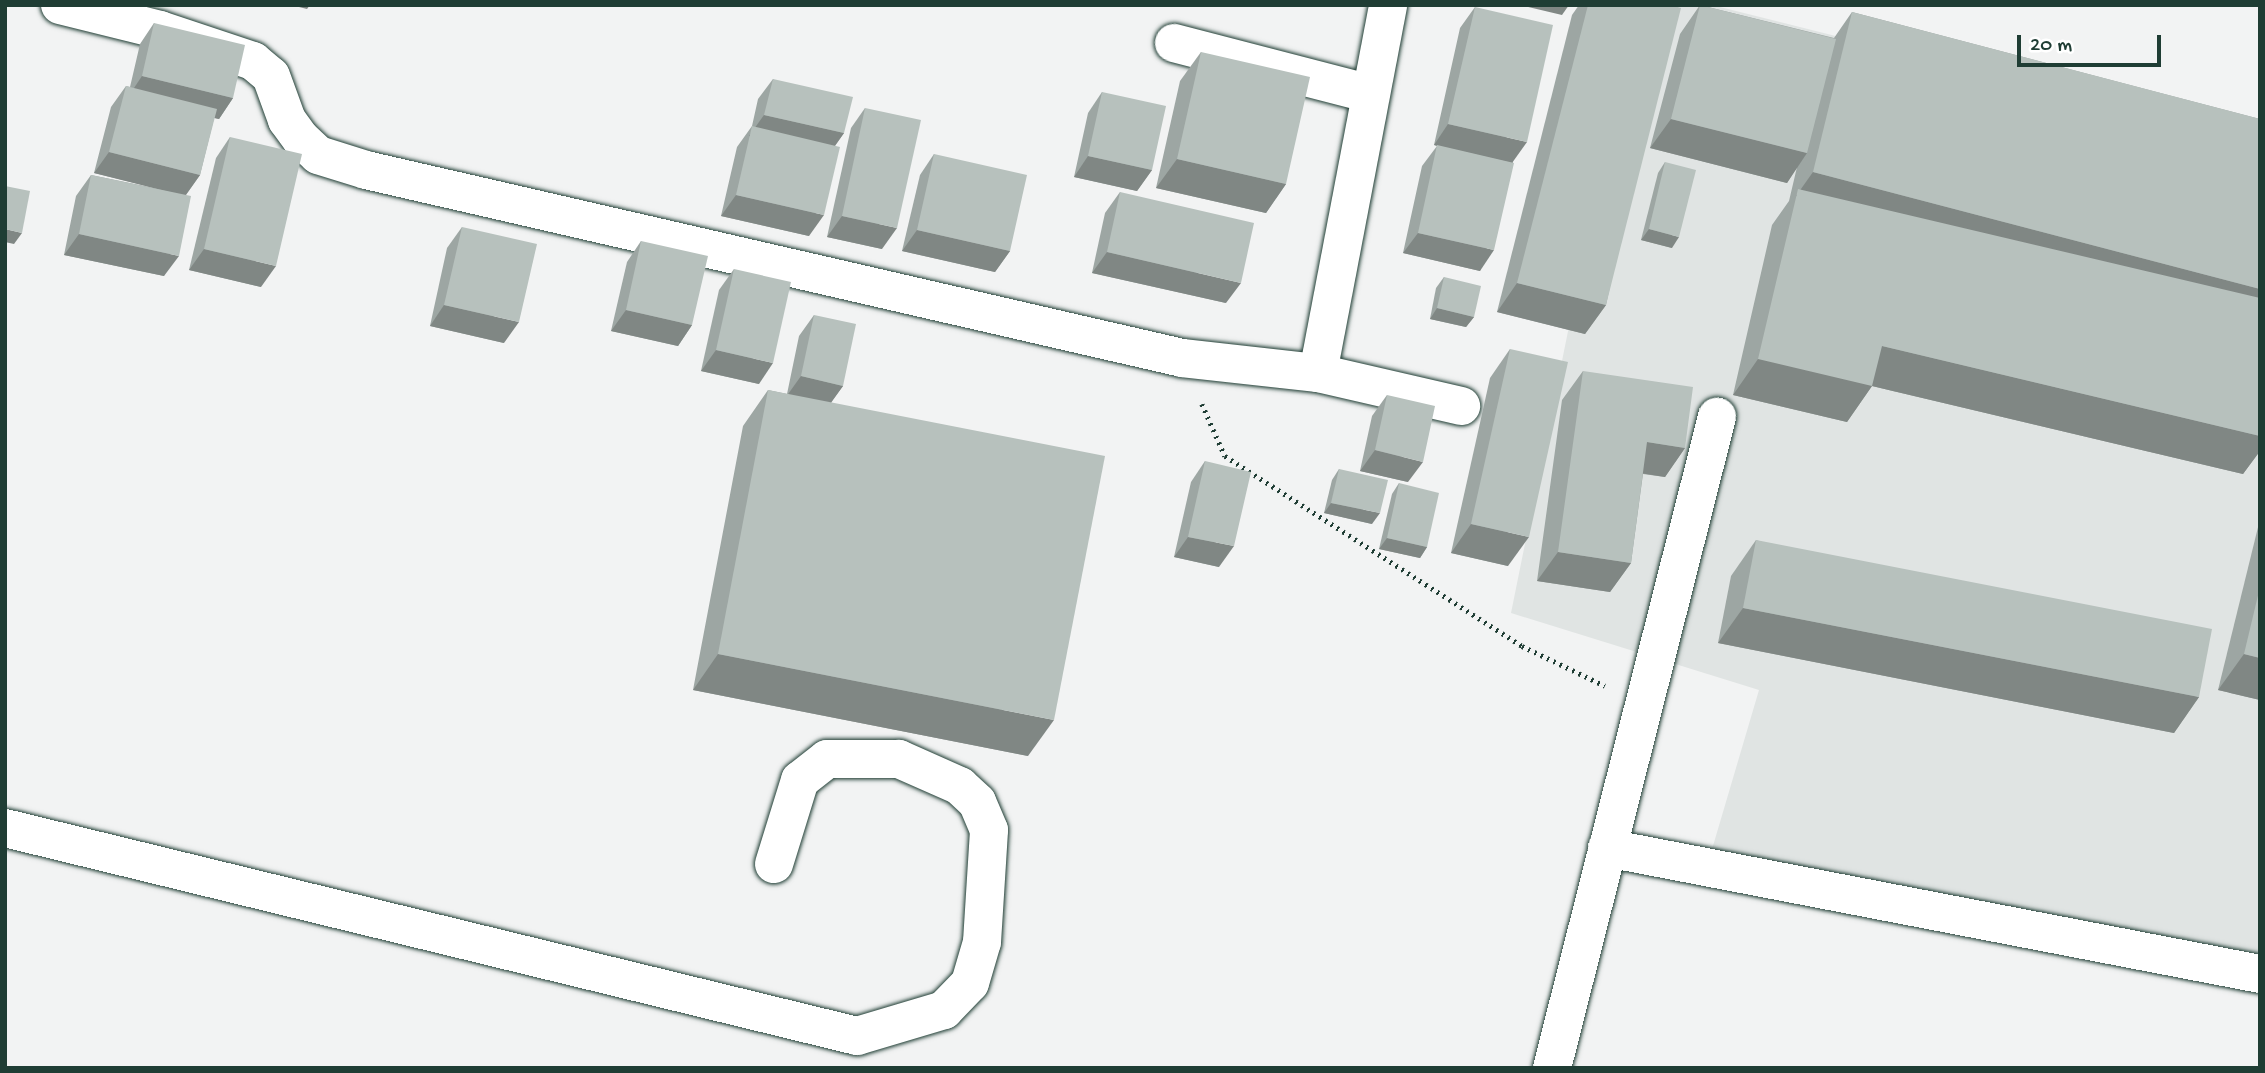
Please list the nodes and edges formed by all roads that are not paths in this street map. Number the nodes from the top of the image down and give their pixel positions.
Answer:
1 (60, 5) edge
2 (1388, 5) edge
3 (163, 18) edge
4 (1174, 43) dead end
5 (1371, 94) junction
6 (1318, 373) junction
7 (1461, 406) dead end
8 (1717, 417) dead end
9 (5, 828) edge
10 (1608, 848) junction
11 (774, 864) dead end
12 (2260, 974) edge
13 (1552, 1068) edge

1 - 3 street
2 - 5 street
3 - 6 street
4 - 5 street
5 - 6 street
6 - 7 street
8 - 10 street
9 - 11 street
10 - 12 street
10 - 13 street

